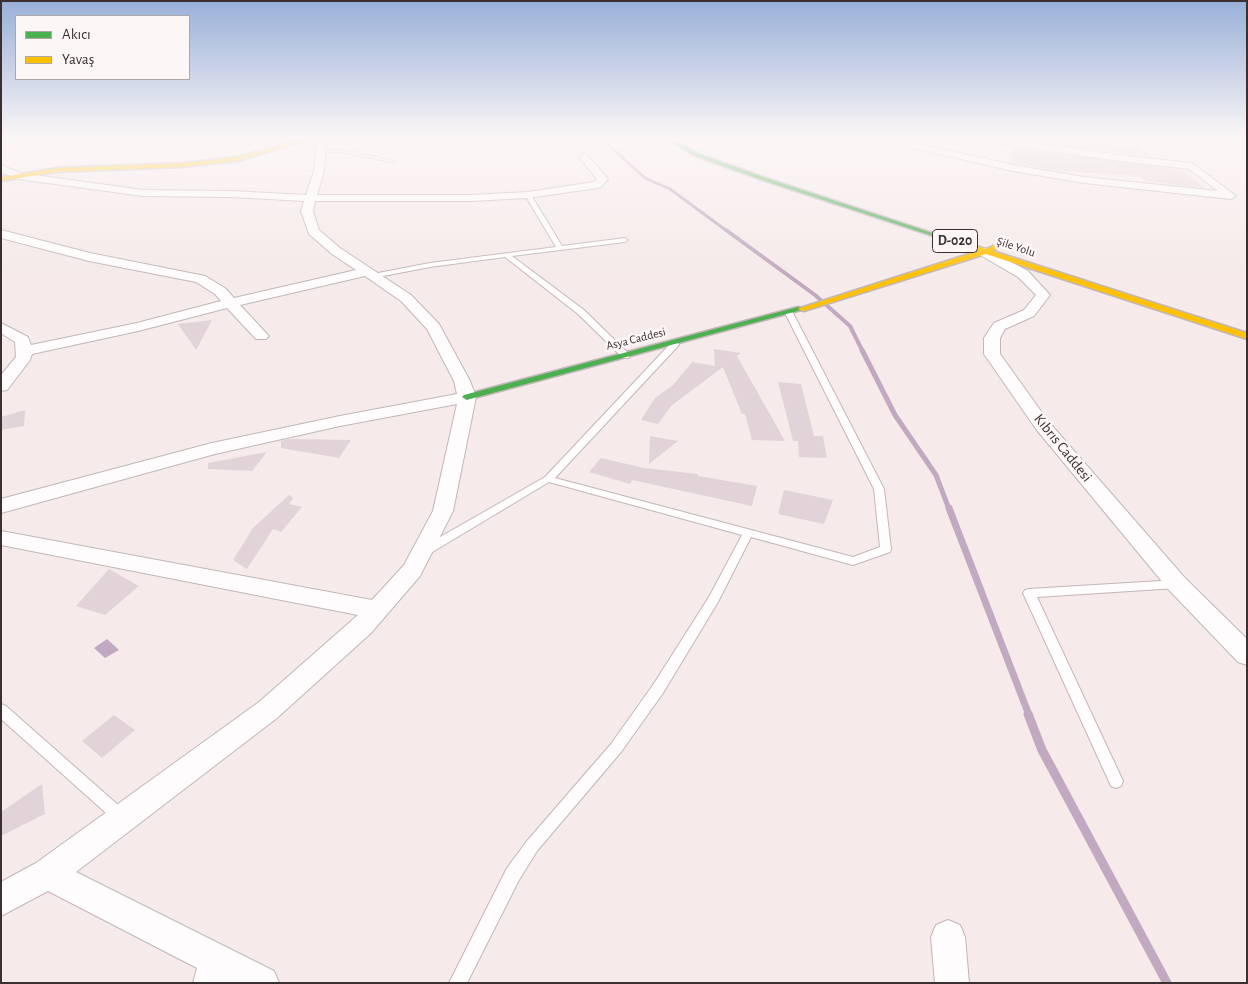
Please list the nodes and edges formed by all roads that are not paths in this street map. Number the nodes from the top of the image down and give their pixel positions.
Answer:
1 (75, 184) edge
2 (315, 184) edge
3 (598, 184) edge
4 (780, 184) edge
5 (817, 184) edge
6 (1118, 184) edge
7 (1215, 184) edge
8 (820, 185) dead end
9 (528, 195) junction
10 (310, 198) junction
11 (1, 234) edge
12 (625, 240) dead end
13 (1009, 245) dead end
14 (985, 247) junction
15 (560, 248) junction
16 (506, 255) junction
17 (370, 274) junction
18 (229, 303) junction
19 (789, 313) junction
20 (1, 328) edge
21 (261, 336) dead end
22 (1247, 336) edge
23 (675, 344) junction
24 (24, 351) junction
25 (626, 356) junction
26 (1, 386) edge
27 (467, 397) junction
28 (548, 479) junction
29 (1, 506) edge
30 (748, 533) junction
31 (1, 538) edge
32 (420, 554) junction
33 (1177, 584) junction
34 (377, 610) junction
35 (1247, 655) edge
36 (1, 710) edge
37 (1116, 781) dead end
38 (122, 818) junction
39 (47, 874) junction
40 (1, 900) edge
41 (948, 937) dead end
42 (213, 971) edge
43 (262, 983) edge
44 (458, 983) edge
45 (952, 983) edge

1 - 10 street
2 - 10 street
3 - 9 street
4 - 14 main road, Şile Yolu / D-020
5 - 8 main road
6 - 7 street
9 - 10 street
9 - 15 lane
10 - 17 street
11 - 18 street
12 - 15 lane
13 - 14 main road
14 - 19 main road, Asya Caddesi
14 - 22 main road, Şile Yolu / D-020
14 - 33 street, Kıbrıs Caddesi
15 - 16 lane
16 - 17 lane
16 - 25 lane
17 - 18 street
17 - 27 street
18 - 21 street
18 - 24 street
19 - 23 main road, Asya Caddesi
19 - 30 lane
20 - 24 street
23 - 25 main road, Asya Caddesi
23 - 28 lane
24 - 26 street
25 - 27 main road, Asya Caddesi
27 - 29 street
27 - 32 street
28 - 30 lane
28 - 32 lane
30 - 44 lane
31 - 34 street
32 - 34 street
33 - 35 street, Kıbrıs Caddesi
33 - 37 lane
34 - 38 street
36 - 38 lane
38 - 39 street
39 - 40 street
39 - 42 street
41 - 45 street
42 - 43 street

